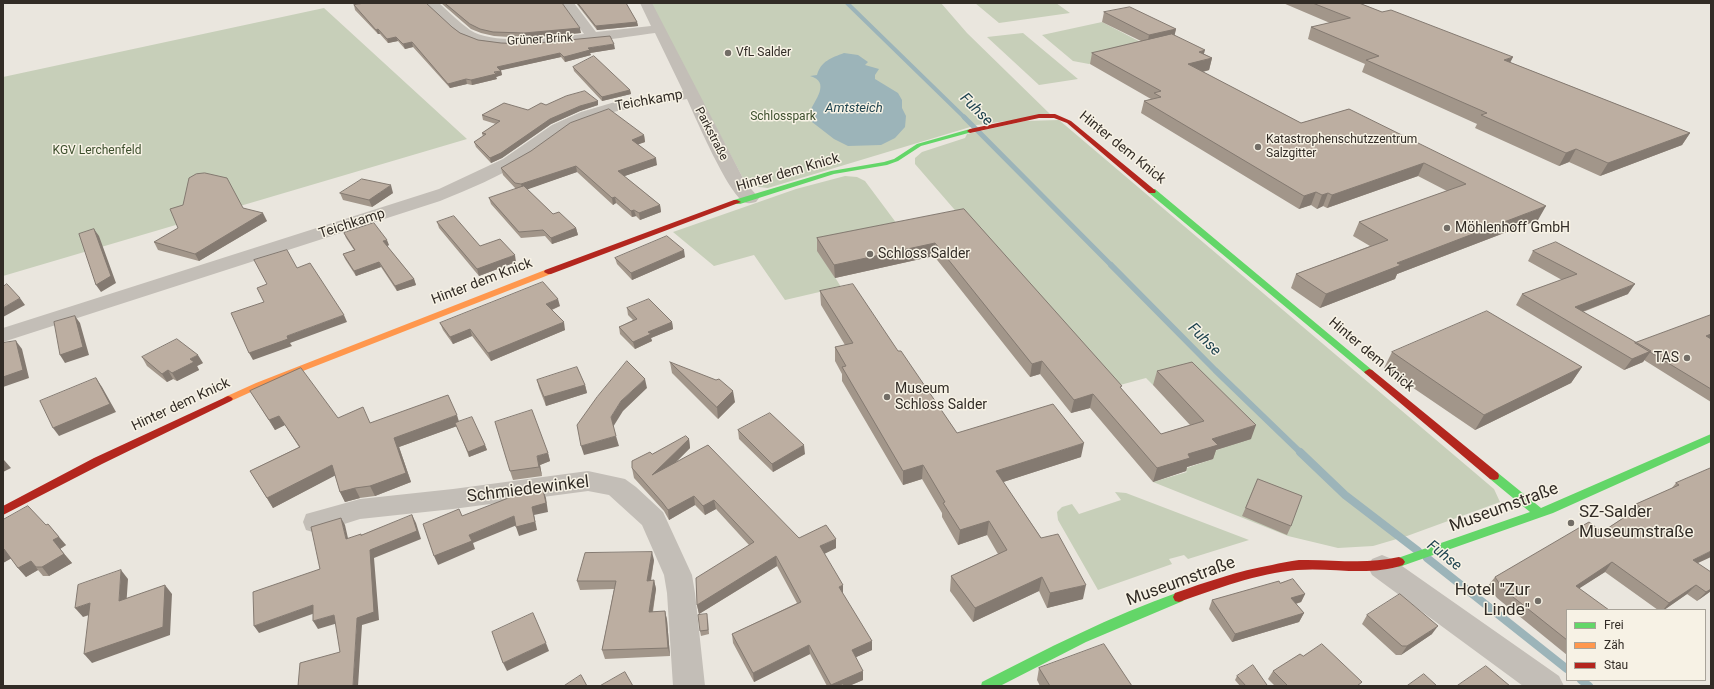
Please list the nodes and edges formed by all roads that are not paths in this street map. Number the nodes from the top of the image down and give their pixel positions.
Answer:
1 (432, 3) edge
2 (568, 3) edge
3 (646, 3) edge
4 (659, 29) junction
5 (594, 37) junction
6 (690, 94) junction
7 (750, 198) junction
8 (3, 335) edge
9 (1711, 438) edge
10 (3, 511) edge
11 (1539, 513) junction
12 (316, 522) dead end
13 (1382, 567) junction
14 (689, 686) edge
15 (987, 686) edge
16 (1548, 686) edge

1 - 5 street, Grüner Brink
2 - 5 street
3 - 4 street, Parkstraße
4 - 5 street, Grüner Brink
4 - 6 street, Parkstraße
6 - 7 street, Parkstraße
6 - 8 street, Teichkamp
7 - 10 street, Hinter dem Knick
7 - 11 street, Hinter dem Knick
9 - 11 street, Museumstraße
11 - 13 street, Museumstraße
12 - 14 street, Schmiedewinkel
13 - 15 street, Museumstraße
13 - 16 street

